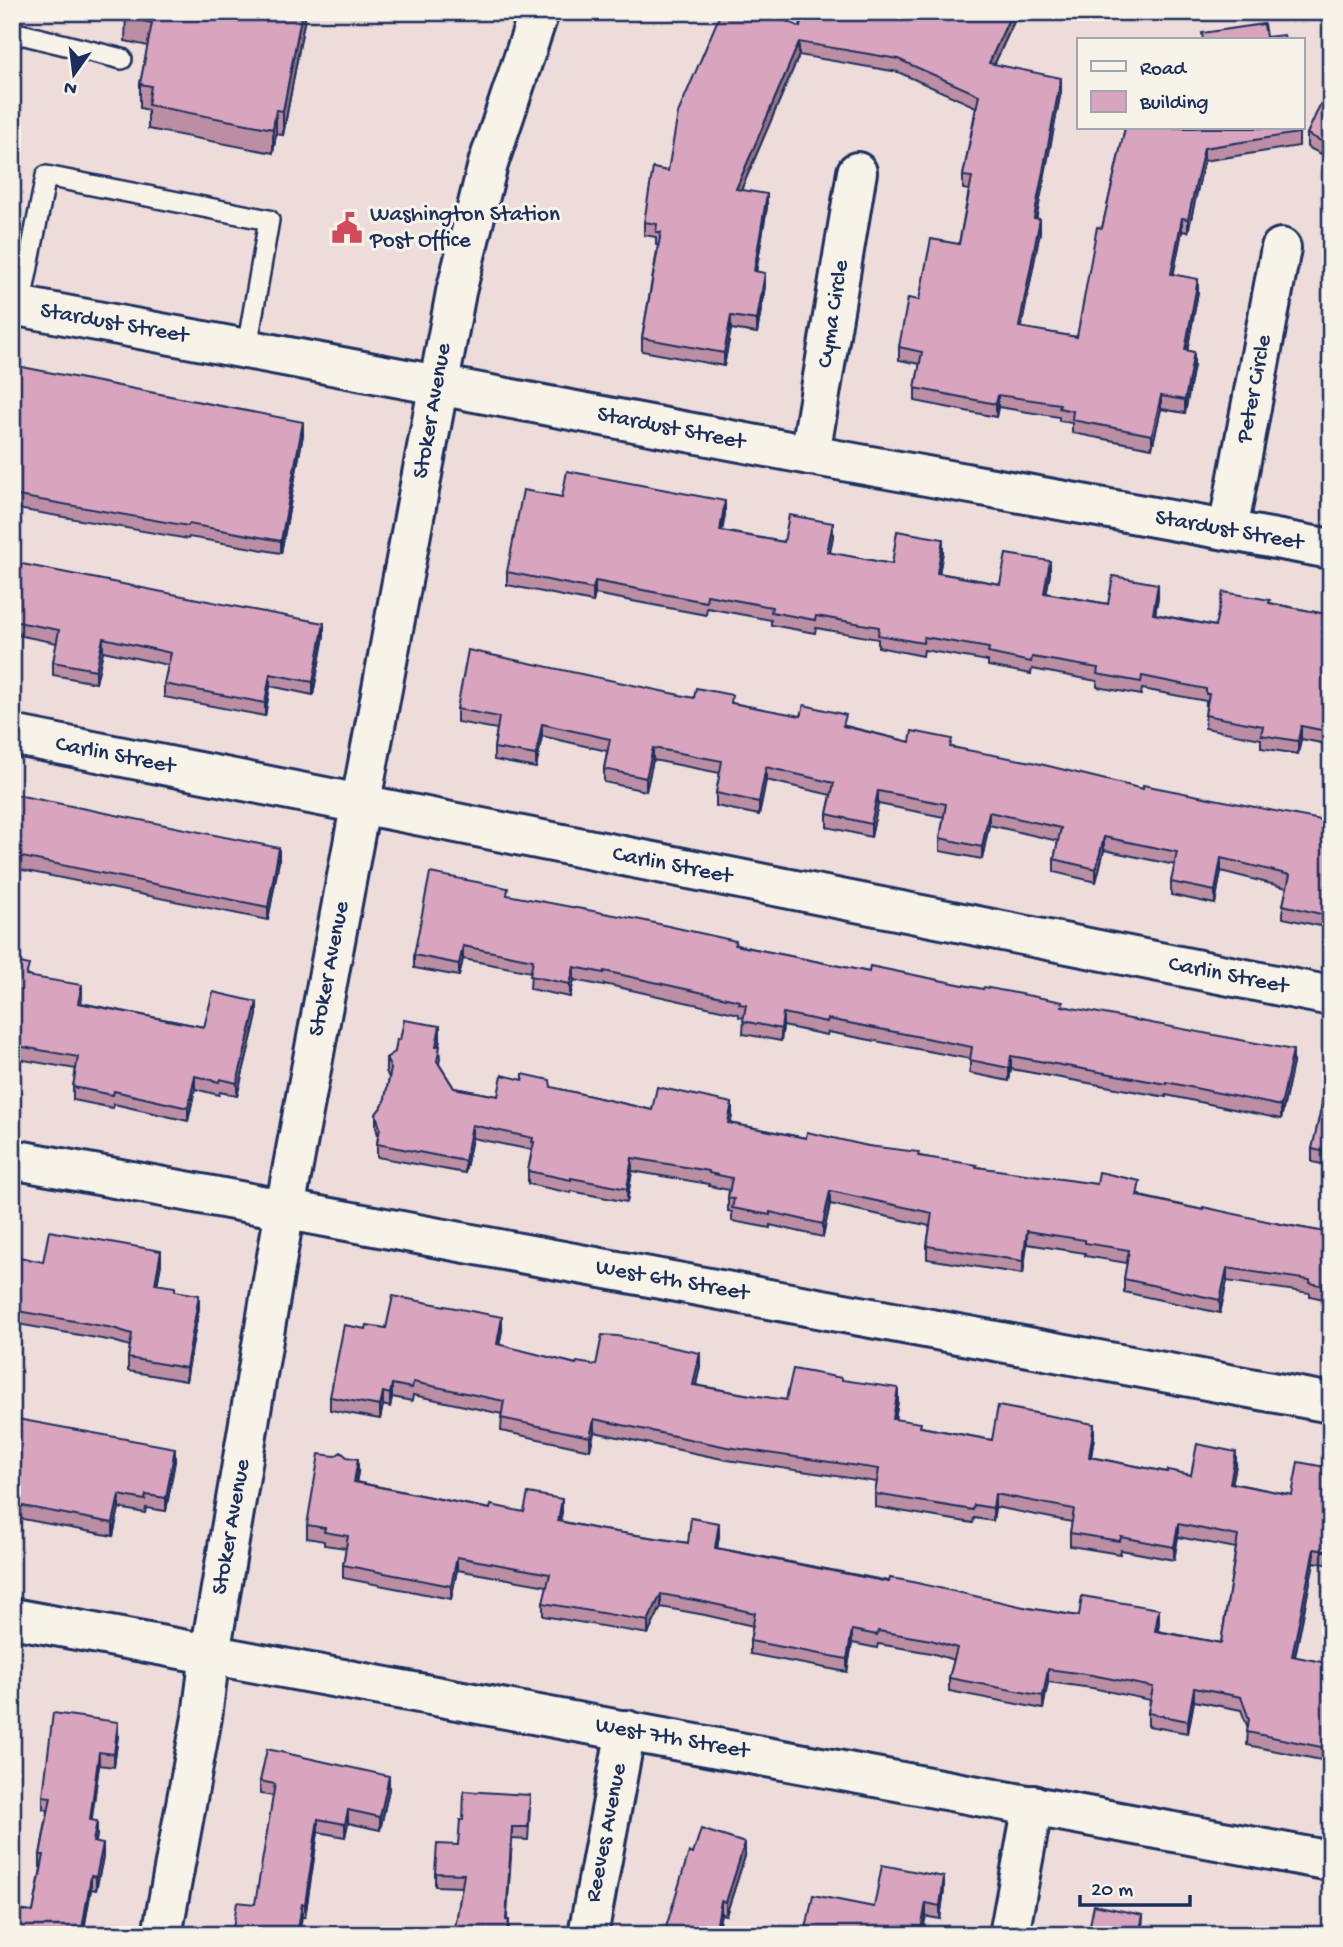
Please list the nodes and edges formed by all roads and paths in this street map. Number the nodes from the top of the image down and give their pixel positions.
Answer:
1 (539, 12) edge
2 (12, 40) edge
3 (122, 59) dead end
4 (857, 172) dead end
5 (1281, 248) dead end
6 (16, 306) edge
7 (247, 348) junction
8 (438, 384) junction
9 (810, 455) junction
10 (1228, 530) junction
11 (1331, 550) edge
12 (12, 735) edge
13 (361, 804) junction
14 (1331, 996) edge
15 (12, 1159) edge
16 (285, 1209) junction
17 (1331, 1403) edge
18 (12, 1618) edge
19 (210, 1654) junction
20 (626, 1730) junction
21 (1033, 1805) junction
22 (1331, 1861) edge
23 (162, 1935) edge
24 (588, 1935) edge
25 (1009, 1935) edge

1 - 8 street, Stoker Avenue
2 - 3 lane
4 - 9 street, Cyma Circle
5 - 10 street, Peter Circle
6 - 7 street, Stardust Street
6 - 7 lane
7 - 8 street, Stardust Street
8 - 9 street, Stardust Street
8 - 13 street, Stoker Avenue
9 - 10 street, Stardust Street
10 - 11 street, Stardust Street
12 - 13 street, Carlin Street
13 - 14 street, Carlin Street
13 - 16 street, Stoker Avenue
15 - 16 street, West 6th Street
16 - 17 street, West 6th Street
16 - 19 street, Stoker Avenue
18 - 19 street, West 7th Street
19 - 20 street, West 7th Street
19 - 23 street, Stoker Avenue
20 - 21 street, West 7th Street
20 - 24 street, Reeves Avenue
21 - 22 street, West 7th Street
21 - 25 street

